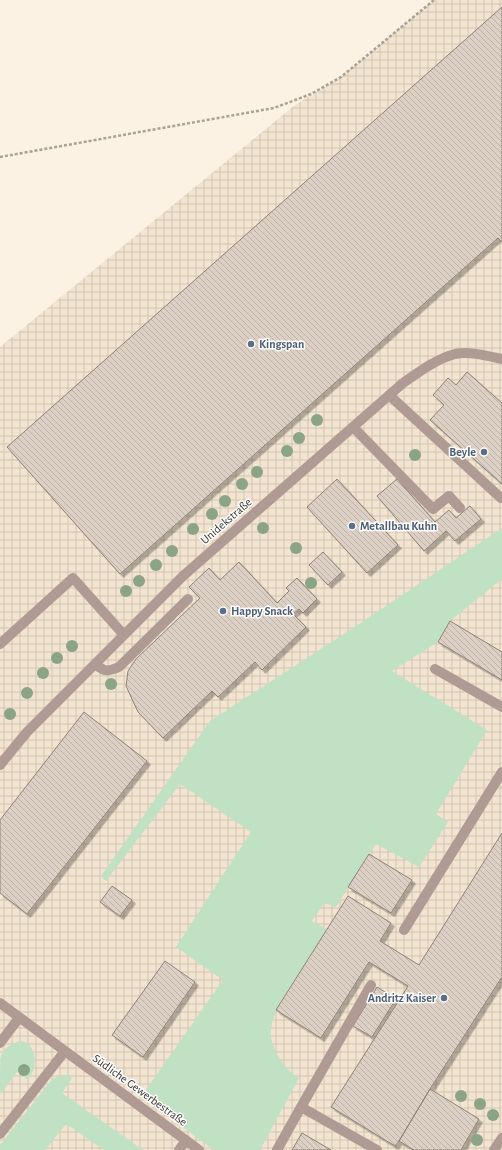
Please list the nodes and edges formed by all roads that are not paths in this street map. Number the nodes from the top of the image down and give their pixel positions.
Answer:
1 (502, 360) edge
2 (389, 395) junction
3 (353, 427) junction
4 (501, 498) dead end
5 (460, 508) dead end
6 (188, 599) dead end
7 (124, 635) junction
8 (0, 644) edge
9 (96, 664) junction
10 (435, 669) dead end
11 (502, 707) edge
12 (0, 765) edge
13 (502, 772) edge
14 (404, 930) dead end
15 (370, 985) dead end
16 (0, 1003) edge
17 (19, 1018) junction
18 (0, 1043) edge
19 (65, 1051) junction
20 (301, 1107) junction
21 (0, 1134) edge
22 (502, 1138) edge
23 (186, 1140) junction
24 (179, 1150) edge
25 (199, 1150) edge
26 (277, 1150) edge
27 (377, 1150) edge
28 (494, 1150) edge

1 - 2 street, Unidekstraße
2 - 3 street, Unidekstraße
2 - 4 street
3 - 5 street
3 - 7 street, Unidekstraße
6 - 9 street
7 - 8 street
7 - 9 street, Unidekstraße
9 - 12 street, Unidekstraße
10 - 11 street
13 - 14 street
15 - 20 street
16 - 17 street, Südliche Gewerbestraße
17 - 18 street
17 - 19 street, Südliche Gewerbestraße
19 - 21 street
19 - 23 street, Südliche Gewerbestraße
20 - 26 street
20 - 27 street
22 - 28 street
23 - 24 street
23 - 25 street, Südliche Gewerbestraße

